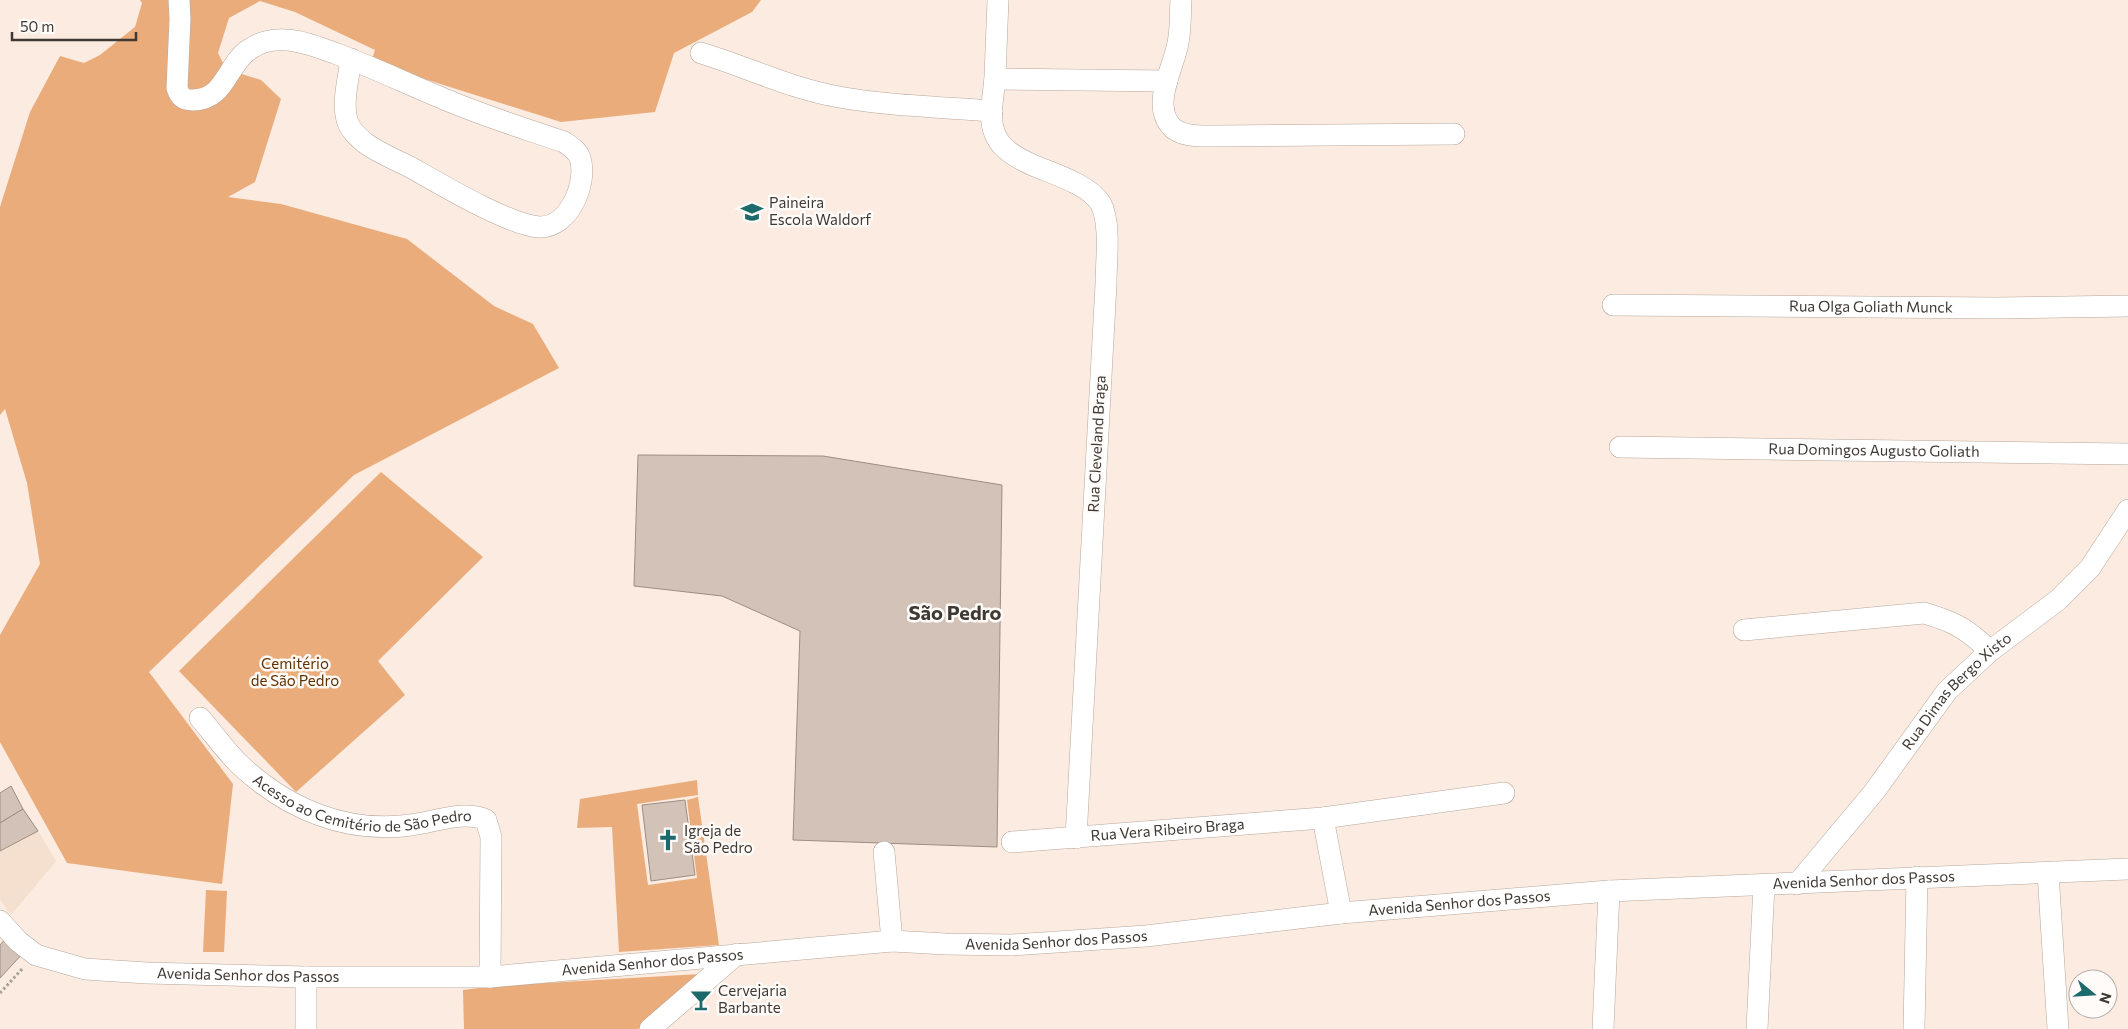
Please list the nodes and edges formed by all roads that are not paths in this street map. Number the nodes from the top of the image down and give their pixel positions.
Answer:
1 (179, 0) edge
2 (998, 0) edge
3 (1181, 0) edge
4 (701, 54) dead end
5 (351, 59) junction
6 (995, 79) junction
7 (1167, 81) junction
8 (992, 111) junction
9 (1454, 134) dead end
10 (1613, 305) dead end
11 (2128, 306) edge
12 (1620, 448) dead end
13 (2128, 454) edge
14 (2128, 510) edge
15 (1744, 630) dead end
16 (1990, 652) junction
17 (200, 718) dead end
18 (1504, 793) dead end
19 (1323, 818) junction
20 (1076, 838) junction
21 (1012, 842) dead end
22 (884, 852) dead end
23 (2128, 869) edge
24 (2048, 873) junction
25 (1917, 876) junction
26 (1797, 884) junction
27 (1764, 885) junction
28 (1609, 891) junction
29 (1341, 913) junction
30 (0, 921) edge
31 (892, 940) junction
32 (736, 954) junction
33 (306, 977) junction
34 (490, 977) junction
35 (306, 1029) edge
36 (650, 1029) edge
37 (1603, 1029) edge
38 (1757, 1029) edge
39 (1914, 1029) edge
40 (2058, 1029) edge

1 - 5 street
2 - 6 street, Rua Cleveland Braga
3 - 7 street
4 - 8 street
5 - 5 street
6 - 7 street
6 - 8 street, Rua Cleveland Braga
7 - 9 street
8 - 20 street, Rua Cleveland Braga
10 - 11 street, Rua Olga Goliath Munck
12 - 13 street, Rua Domingos Augusto Goliath
14 - 16 street, Rua Dimas Bergo Xisto
15 - 16 street
16 - 26 street, Rua Dimas Bergo Xisto
17 - 34 street, Acesso ao Cemitério de São Pedro
18 - 19 street, Rua Vera Ribeiro Braga
19 - 20 street, Rua Vera Ribeiro Braga
19 - 29 street
20 - 21 street, Rua Vera Ribeiro Braga
22 - 31 street
23 - 24 street, Avenida Senhor dos Passos
24 - 25 street, Avenida Senhor dos Passos
24 - 40 street
25 - 26 street, Avenida Senhor dos Passos
25 - 39 street
26 - 27 street, Avenida Senhor dos Passos
27 - 28 street, Avenida Senhor dos Passos
27 - 38 street
28 - 29 street, Avenida Senhor dos Passos
28 - 37 street
29 - 31 street, Avenida Senhor dos Passos
30 - 33 street, Avenida Senhor dos Passos
31 - 32 street, Avenida Senhor dos Passos
32 - 34 street, Avenida Senhor dos Passos
32 - 36 street
33 - 34 street, Avenida Senhor dos Passos
33 - 35 street

